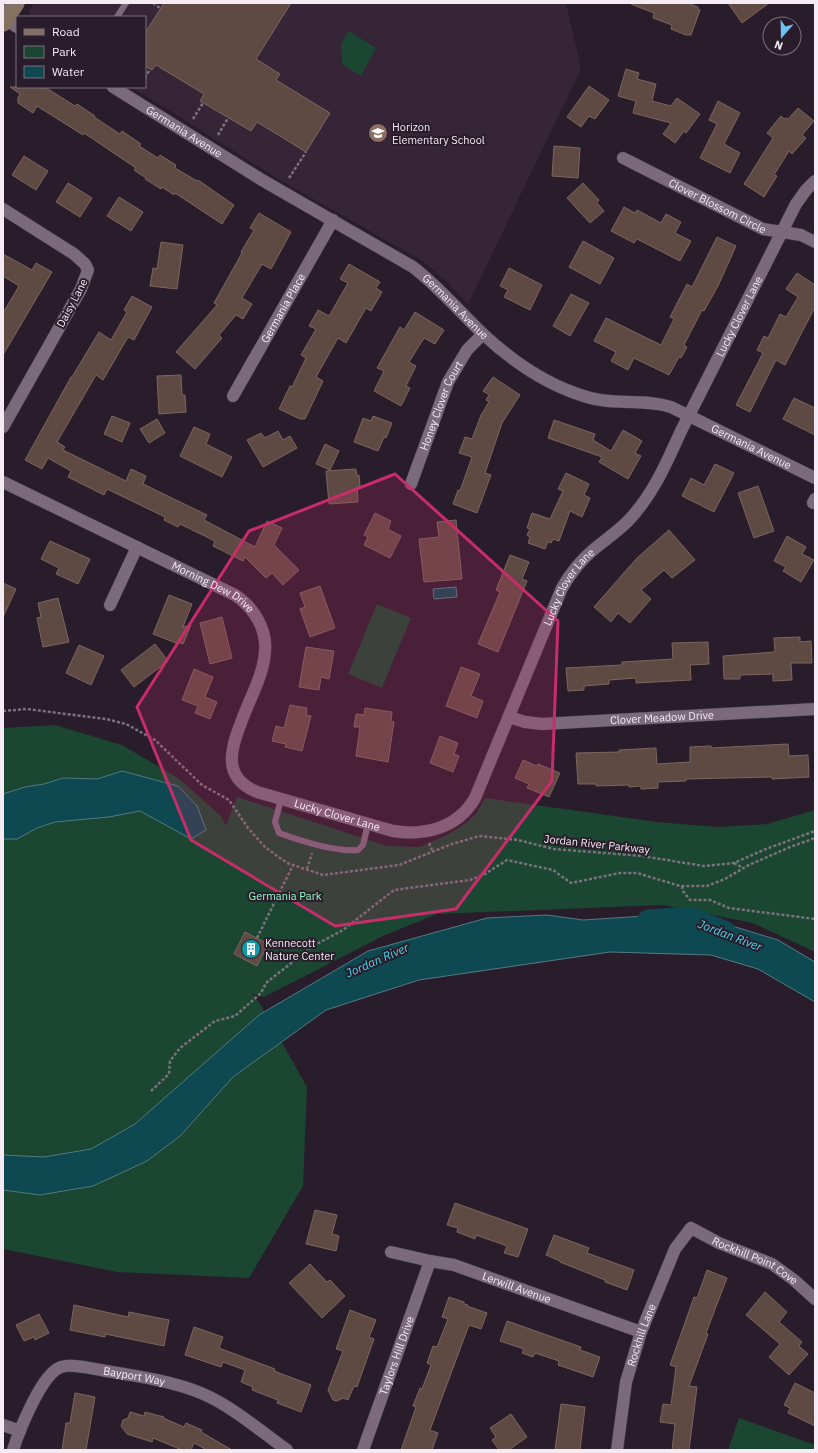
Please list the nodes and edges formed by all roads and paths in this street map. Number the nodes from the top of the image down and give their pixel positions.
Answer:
1 (16, 3) edge
2 (126, 3) edge
3 (153, 3) edge
4 (160, 8) dead end
5 (118, 16) edge
6 (7, 22) edge
7 (150, 69) dead end
8 (146, 76) edge
9 (115, 88) edge
10 (203, 103) dead end
11 (228, 118) dead end
12 (193, 119) dead end
13 (218, 135) dead end
14 (306, 152) dead end
15 (624, 158) dead end
16 (289, 178) dead end
17 (815, 181) edge
18 (3, 209) edge
19 (333, 220) junction
20 (783, 232) junction
21 (815, 242) edge
22 (483, 334) junction
23 (233, 396) dead end
24 (690, 415) junction
25 (3, 427) edge
26 (815, 478) edge
27 (3, 482) edge
28 (411, 484) dead end
29 (137, 547) junction
30 (110, 605) dead end
31 (815, 709) edge
32 (3, 711) edge
33 (509, 716) junction
34 (246, 786) joint
35 (282, 799) junction
36 (368, 824) junction
37 (815, 831) edge
38 (815, 838) edge
39 (315, 844) junction
40 (734, 863) junction
41 (293, 865) junction
42 (744, 868) junction
43 (308, 869) junction
44 (682, 886) junction
45 (815, 919) edge
46 (257, 938) dead end
47 (151, 1091) dead end
48 (691, 1228) joint
49 (390, 1252) dead end
50 (430, 1261) junction
51 (815, 1299) edge
52 (641, 1332) junction
53 (3, 1424) edge
54 (20, 1431) junction
55 (12, 1450) edge
56 (287, 1450) edge
57 (363, 1450) edge
58 (617, 1450) edge

1 - 6 street
2 - 5 lane
3 - 4 path
7 - 8 path
9 - 19 street, Germania Avenue
10 - 12 path
11 - 13 path
14 - 16 path
15 - 20 street, Clover Blossom Circle
17 - 20 street, Lucky Clover Lane
18 - 25 street, Daisy Lane
19 - 22 street, Germania Avenue
19 - 23 street, Germania Place
20 - 21 street, Clover Blossom Circle
20 - 24 street, Lucky Clover Lane
22 - 24 street, Germania Avenue
22 - 28 street, Honey Clover Court
24 - 26 street, Germania Avenue
24 - 33 street, Lucky Clover Lane
27 - 29 street, Morning Dew Drive
29 - 30 street
29 - 34 street, Morning Dew Drive
31 - 33 street, Clover Meadow Drive
32 - 41 path, Jordan River Parkway
33 - 36 street, Lucky Clover Lane
34 - 35 street, Lucky Clover Lane
35 - 36 street, Lucky Clover Lane
35 - 39 lane
36 - 39 lane
37 - 40 path, Jordan River Parkway
38 - 42 path
39 - 43 path
40 - 42 path
40 - 43 path, Jordan River Parkway
41 - 43 path, Jordan River Parkway
41 - 46 path
42 - 44 path
44 - 45 path
44 - 47 path
48 - 51 street, Rockhill Point Cove
48 - 52 street, Rockhill Lane
49 - 50 street, Lerwill Avenue
50 - 52 street, Lerwill Avenue
50 - 57 street, Taylors Hill Drive
52 - 58 street, Rockhill Lane
53 - 54 street
54 - 55 street, Bayport Way
54 - 56 street, Bayport Way

